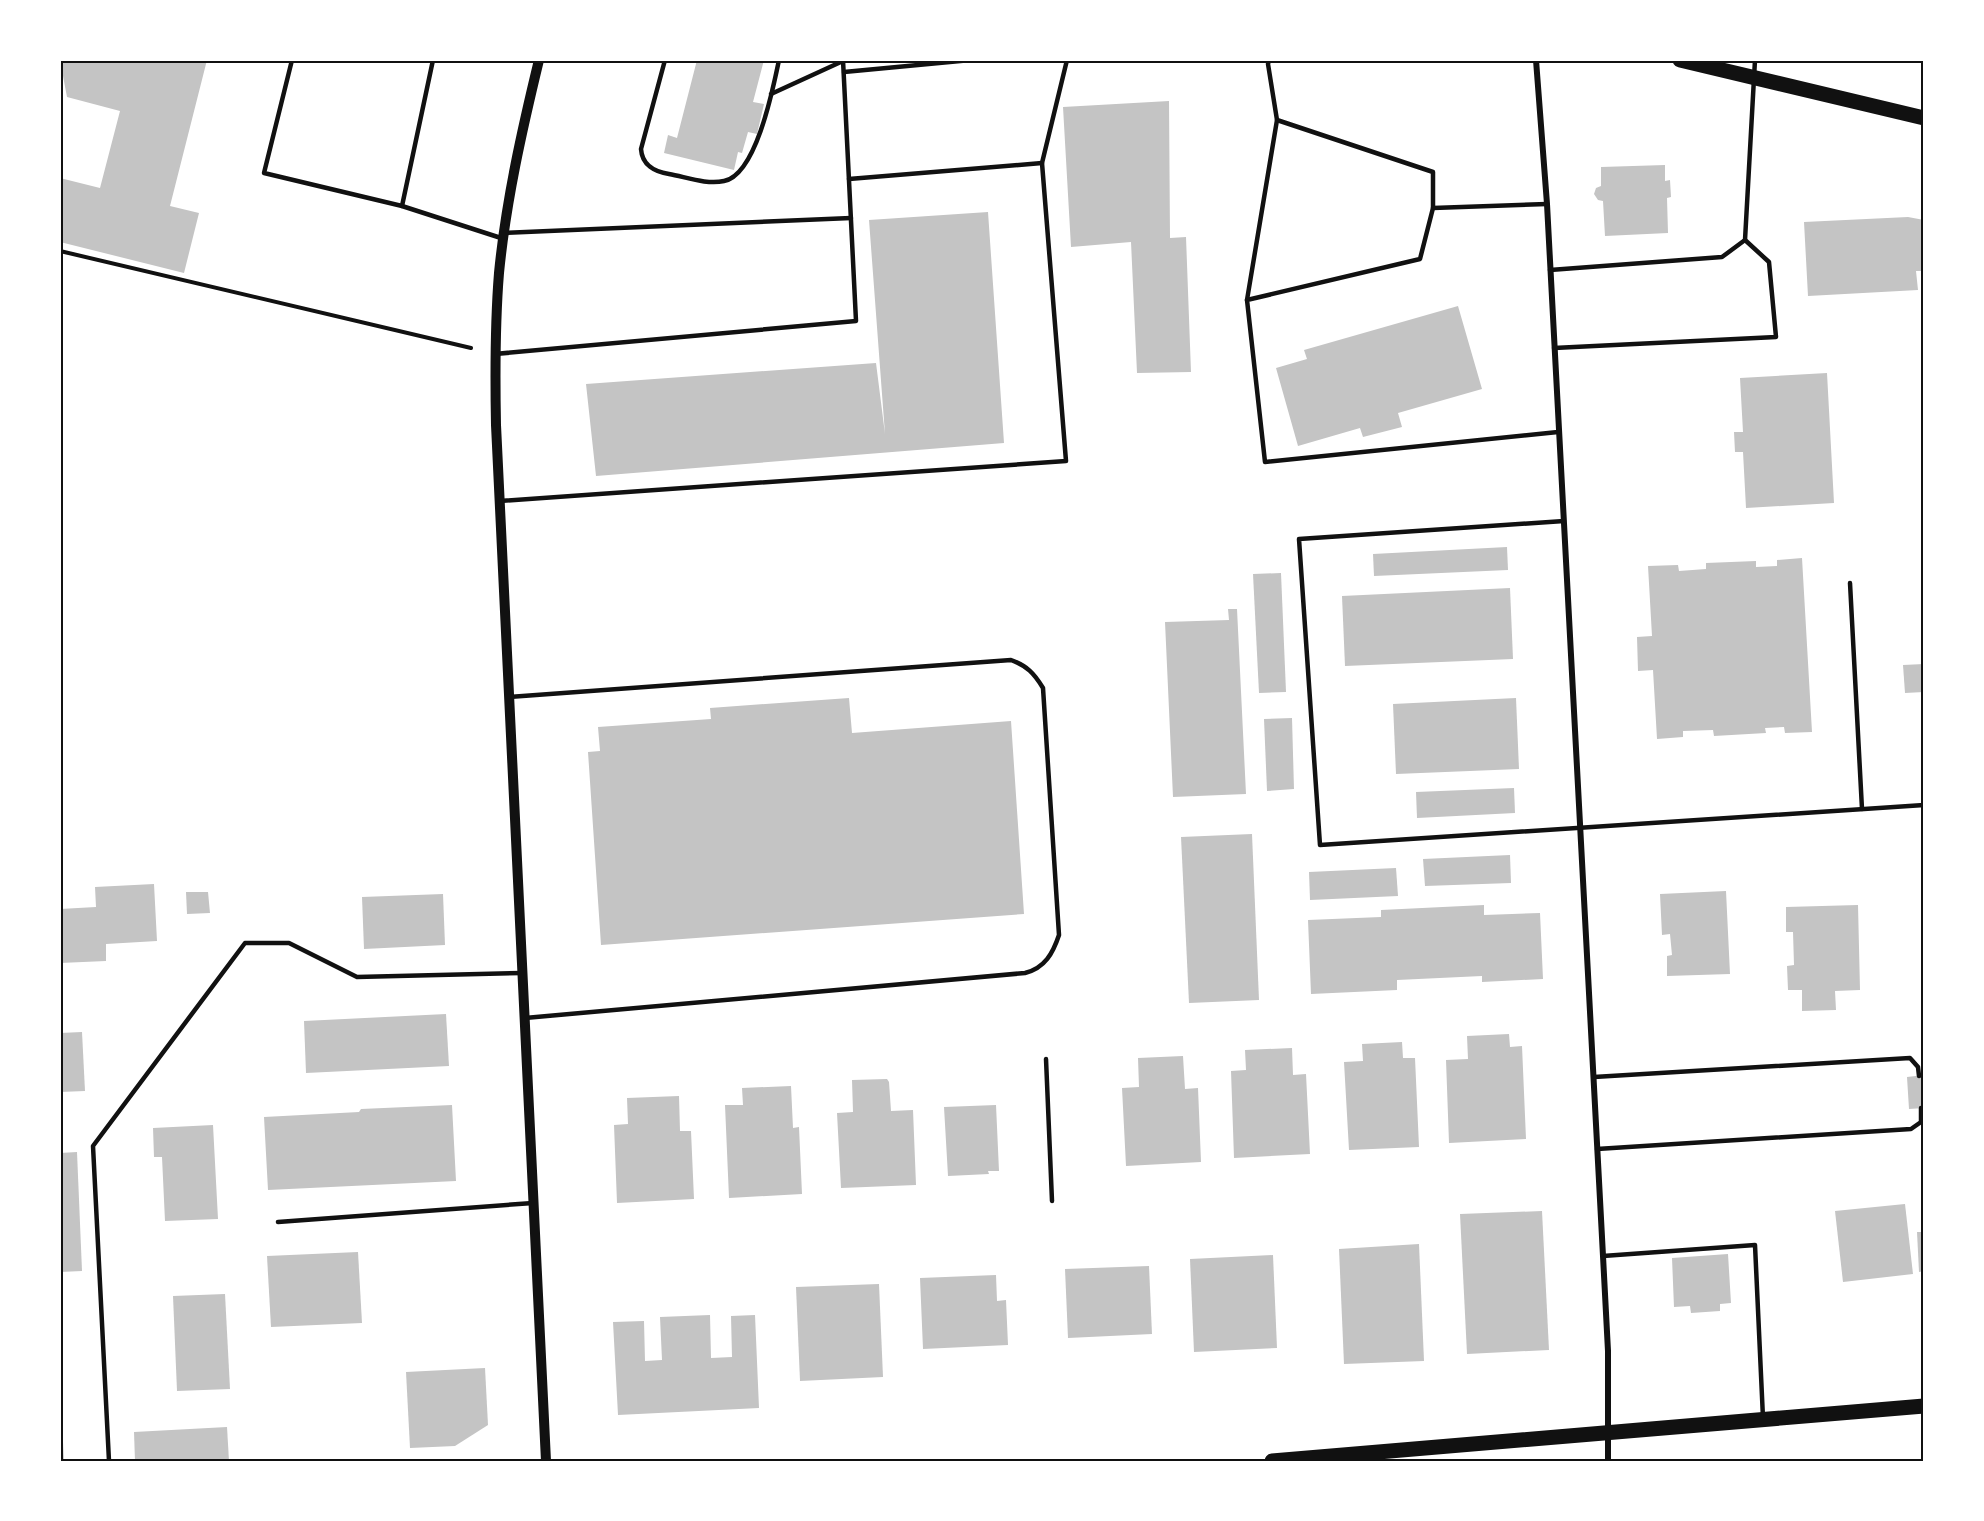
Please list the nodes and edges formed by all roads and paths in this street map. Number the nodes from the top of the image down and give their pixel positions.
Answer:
1 (292, 60) edge
2 (433, 60) edge
3 (539, 60) edge
4 (665, 60) edge
5 (779, 60) edge
6 (843, 60) edge
7 (971, 60) edge
8 (1067, 60) edge
9 (1269, 60) edge
10 (1536, 60) edge
11 (1680, 60) edge
12 (1755, 60) edge
13 (844, 72) junction
14 (1754, 78) junction
15 (771, 94) junction
16 (1924, 118) edge
17 (1277, 120) junction
18 (1042, 162) junction
19 (849, 179) junction
20 (1546, 204) junction
21 (402, 206) junction
22 (1433, 208) junction
23 (851, 218) junction
24 (503, 236) junction
25 (1745, 240) junction
26 (60, 251) edge
27 (1550, 270) junction
28 (1247, 300) junction
29 (1554, 348) junction
30 (495, 354) junction
31 (1558, 432) junction
32 (500, 501) junction
33 (1564, 521) junction
34 (1850, 583) dead end
35 (509, 697) junction
36 (1924, 805) edge
37 (1862, 809) junction
38 (1580, 828) junction
39 (522, 973) junction
40 (525, 1018) junction
41 (1046, 1059) dead end
42 (1919, 1076) dead end
43 (1594, 1077) junction
44 (1921, 1108) dead end
45 (1597, 1149) junction
46 (1052, 1201) dead end
47 (533, 1203) junction
48 (278, 1222) dead end
49 (1603, 1256) junction
50 (1924, 1406) edge
51 (1763, 1418) junction
52 (1607, 1432) junction
53 (109, 1461) edge
54 (546, 1461) edge
55 (1272, 1461) edge
56 (1608, 1461) edge

1 - 21 lane
2 - 21 lane
3 - 24 street
4 - 15 lane
5 - 15 lane
6 - 13 lane
6 - 15 lane
7 - 13 lane
8 - 18 lane
9 - 17 lane
10 - 20 street
11 - 14 main road
12 - 14 lane
13 - 19 lane
14 - 16 main road
14 - 25 lane
17 - 22 lane
17 - 28 lane
18 - 19 lane
18 - 32 lane
19 - 23 lane
20 - 22 lane
20 - 27 street
21 - 24 lane
22 - 28 lane
23 - 24 lane
23 - 30 lane
24 - 30 street
25 - 27 lane
25 - 29 lane
26 - 30 path
27 - 29 street
28 - 31 lane
29 - 31 street
30 - 32 street
31 - 33 street
32 - 35 street
33 - 38 street
33 - 38 lane
34 - 37 lane
35 - 39 street
35 - 40 lane
36 - 37 lane
37 - 38 lane
38 - 43 street
39 - 40 street
39 - 53 lane
40 - 47 street
41 - 46 lane
42 - 43 lane
43 - 45 street
44 - 45 lane
45 - 49 street
47 - 48 lane
47 - 54 street
49 - 51 lane
49 - 52 street
50 - 51 main road
51 - 52 main road
52 - 55 main road
52 - 56 street

